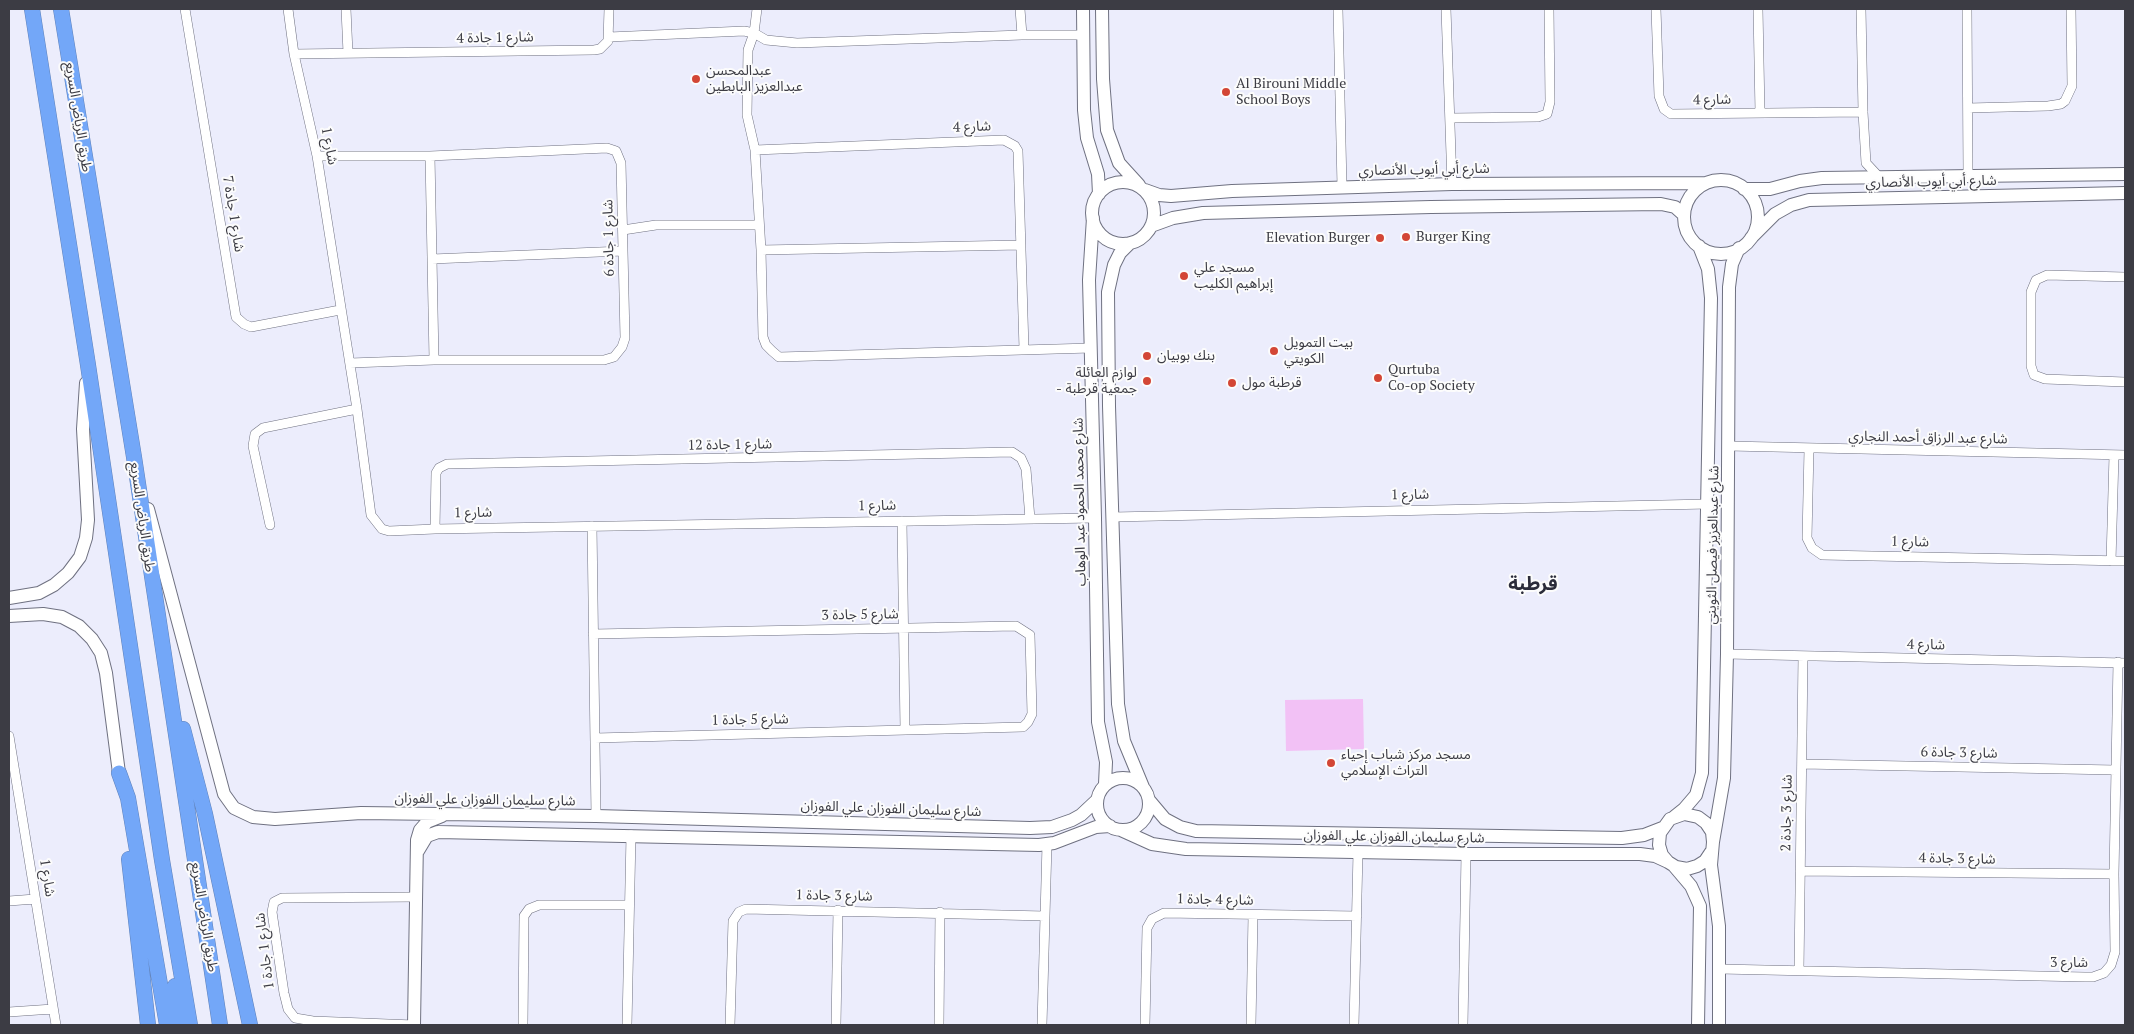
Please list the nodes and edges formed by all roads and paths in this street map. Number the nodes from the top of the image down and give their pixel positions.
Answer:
1 (23, 9) edge
2 (32, 9) edge
3 (60, 9) edge
4 (66, 9) edge
5 (185, 9) edge
6 (288, 9) edge
7 (346, 9) edge
8 (609, 9) edge
9 (757, 9) edge
10 (1020, 9) edge
11 (1083, 9) edge
12 (1102, 9) edge
13 (1338, 9) edge
14 (1446, 9) edge
15 (1549, 9) edge
16 (1656, 9) edge
17 (1758, 9) edge
18 (1861, 9) edge
19 (1967, 9) edge
20 (2071, 9) edge
21 (754, 33) junction
22 (1022, 35) junction
23 (1082, 35) junction
24 (609, 37) junction
25 (68, 50) junction
26 (348, 53) junction
27 (294, 54) junction
28 (46, 102) junction
29 (1968, 108) junction
30 (1863, 112) junction
31 (1760, 113) junction
32 (1450, 118) junction
33 (755, 150) junction
34 (317, 156) junction
35 (430, 156) junction
36 (1866, 163) junction
37 (2070, 174) junction
38 (2104, 174) junction
39 (2125, 174) edge
40 (1968, 175) junction
41 (1852, 179) junction
42 (1880, 179) junction
43 (1548, 183) junction
44 (1706, 183) junction
45 (1452, 184) junction
46 (1342, 187) junction
47 (1143, 189) junction
48 (1744, 189) junction
49 (2106, 193) junction
50 (2125, 193) edge
51 (1099, 194) junction
52 (2072, 194) junction
53 (1550, 205) junction
54 (1684, 215) junction
55 (1093, 218) junction
56 (759, 225) junction
57 (1152, 226) junction
58 (623, 230) junction
59 (1751, 238) junction
60 (1130, 243) junction
61 (1021, 245) junction
62 (1699, 246) junction
63 (1739, 248) junction
64 (761, 250) junction
65 (623, 251) junction
66 (432, 258) junction
67 (2125, 278) edge
68 (340, 310) junction
69 (1092, 348) junction
70 (1024, 349) junction
71 (434, 360) junction
72 (350, 363) junction
73 (88, 365) junction
74 (2125, 382) edge
75 (357, 409) junction
76 (1729, 446) junction
77 (1809, 449) junction
78 (2114, 455) junction
79 (2125, 455) edge
80 (134, 457) junction
81 (1708, 504) junction
82 (1030, 518) junction
83 (1095, 518) junction
84 (1113, 518) junction
85 (902, 521) junction
86 (270, 525) dead end
87 (592, 526) junction
88 (435, 529) junction
89 (2111, 561) junction
90 (2125, 561) edge
91 (22, 597) junction
92 (9, 598) edge
93 (24, 615) junction
94 (9, 616) edge
95 (904, 628) junction
96 (593, 634) junction
97 (160, 640) junction
98 (1727, 654) junction
99 (1803, 656) junction
100 (2122, 663) edge
101 (1023, 727) joint
102 (905, 730) junction
103 (9, 736) edge
104 (595, 738) junction
105 (1802, 764) junction
106 (2116, 770) junction
107 (119, 773) junction
108 (1105, 784) junction
109 (1143, 786) junction
110 (19, 799) junction
111 (9, 800) edge
112 (1097, 800) junction
113 (1149, 800) junction
114 (453, 814) junction
115 (596, 816) junction
116 (1674, 817) junction
117 (696, 818) junction
118 (720, 819) junction
119 (1115, 828) junction
120 (1662, 828) junction
121 (458, 832) junction
122 (631, 835) junction
123 (1576, 837) junction
124 (694, 838) junction
125 (724, 838) junction
126 (1046, 844) junction
127 (1712, 847) junction
128 (418, 851) junction
129 (1358, 852) junction
130 (1466, 854) junction
131 (1575, 854) junction
132 (162, 860) junction
133 (1670, 864) junction
134 (1800, 871) junction
135 (2114, 874) junction
136 (417, 897) junction
137 (35, 899) junction
138 (9, 901) edge
139 (628, 905) junction
140 (838, 910) junction
141 (940, 912) junction
142 (1253, 915) junction
143 (1045, 916) junction
144 (1356, 916) junction
145 (1720, 969) junction
146 (1799, 970) junction
147 (53, 1009) junction
148 (9, 1012) edge
149 (249, 1022) edge
150 (56, 1025) edge
151 (148, 1025) edge
152 (167, 1025) edge
153 (177, 1025) edge
154 (190, 1025) edge
155 (220, 1025) edge
156 (414, 1025) edge
157 (523, 1025) edge
158 (627, 1025) edge
159 (730, 1025) edge
160 (836, 1025) edge
161 (939, 1025) edge
162 (1042, 1025) edge
163 (1145, 1025) edge
164 (1251, 1025) edge
165 (1354, 1025) edge
166 (1463, 1025) edge
167 (1698, 1025) edge
168 (1719, 1025) edge

1 - 28 highway
2 - 28 highway, طريق الرياض السريع
3 - 25 highway, طريق الرياض السريع
4 - 25 highway
5 - 68 street, شارع 1 جادة 7
6 - 27 street, شارع 1
7 - 26 street
8 - 24 street
9 - 21 street
10 - 22 street
11 - 23 street
12 - 47 street
13 - 46 street
14 - 32 street
15 - 32 street
16 - 31 street, شارع 4
17 - 31 street
18 - 30 street
19 - 29 street
20 - 29 street
21 - 22 street
21 - 24 street
21 - 33 street
22 - 23 street
23 - 51 street
24 - 26 street, شارع 1 جادة 4
25 - 80 highway, طريق الرياض السريع
26 - 27 street, شارع 1 جادة 4
27 - 34 street, شارع 1
28 - 73 highway, طريق الرياض السريع
29 - 40 street
30 - 31 street, شارع 4
30 - 36 street
32 - 45 street
33 - 56 street
33 - 61 street, شارع 4
34 - 35 street, شارع 1 جادة 6
34 - 68 street, شارع 1
35 - 58 street, شارع 1 جادة 6
35 - 66 street
36 - 41 street
36 - 42 street
37 - 38 street, شارع أبي أيوب الأنصاري
37 - 40 street, شارع أبي أيوب الأنصاري
37 - 52 street
38 - 39 street, شارع أبي أيوب الأنصاري
38 - 49 street
40 - 42 street, شارع أبي أيوب الأنصاري
41 - 42 street, شارع أبي أيوب الأنصاري
41 - 48 street, شارع أبي أيوب الأنصاري
43 - 44 street, شارع أبي أيوب الأنصاري
43 - 45 street, شارع أبي أيوب الأنصاري
43 - 53 street
44 - 48 street
44 - 54 street
45 - 46 street, شارع أبي أيوب الأنصاري
46 - 47 street, شارع أبي أيوب الأنصاري
47 - 51 street
47 - 57 street
48 - 59 street
49 - 50 street, شارع أبي أيوب الأنصاري
49 - 52 street, شارع أبي أيوب الأنصاري
51 - 55 street
52 - 59 street, شارع أبي أيوب الأنصاري
53 - 54 street
53 - 57 street
54 - 62 street
55 - 60 street
55 - 69 street, شارع محمد الحمود عبد الوهاب
56 - 58 street
56 - 64 street
57 - 60 street
58 - 65 street, شارع 1 جادة 6
59 - 63 street
60 - 84 street
61 - 64 street
61 - 70 street, شارع 4
62 - 63 street
62 - 81 street, شارع عبدالعزيز فيصل الثويني
63 - 76 street, شارع عبدالعزيز فيصل الثويني
64 - 70 street
65 - 66 street
65 - 71 street, شارع 1 جادة 6
66 - 71 street
67 - 74 street
68 - 72 street, شارع 1
69 - 70 street
69 - 83 street, شارع محمد الحمود عبد الوهاب
71 - 72 street, شارع 1 جادة 6
72 - 75 street, شارع 1
73 - 91 street
73 - 132 highway, طريق الرياض السريع
75 - 86 street
75 - 88 street, شارع 1
76 - 77 street, شارع عبد الرزاق أحمد النجاري
76 - 98 street, شارع عبدالعزيز فيصل الثويني
77 - 78 street, شارع عبد الرزاق أحمد النجاري
77 - 89 street, شارع 1
78 - 79 street, شارع عبد الرزاق أحمد النجاري
78 - 89 street
80 - 97 highway, طريق الرياض السريع
80 - 114 street, شارع سليمان الفوزان علي الفوزان
81 - 84 street, شارع 1
81 - 116 street, شارع عبدالعزيز فيصل الثويني
82 - 83 street, شارع 1
82 - 85 street, شارع 1
82 - 88 street, شارع 1 جادة 12
83 - 108 street, شارع محمد الحمود عبد الوهاب
84 - 109 street
85 - 87 street, شارع 1
85 - 95 street
87 - 88 street, شارع 1
87 - 96 street
89 - 90 street, شارع 1
91 - 92 street
91 - 93 street
93 - 94 street
93 - 107 street
95 - 96 street, شارع 5 جادة 3
95 - 101 street, شارع 5 جادة 3
95 - 102 street
96 - 104 street
97 - 149 highway
97 - 155 highway, طريق الرياض السريع
98 - 99 street, شارع 4
98 - 127 street, شارع عبدالعزيز فيصل الثويني
99 - 100 street, شارع 4
99 - 105 street, شارع 3 جادة 2
100 - 106 street, شارع 3
101 - 102 street, شارع 5 جادة 1
102 - 104 street, شارع 5 جادة 1
103 - 110 street, شارع 1
104 - 115 street
105 - 106 street, شارع 3 جادة 6
105 - 134 street, شارع 3 جادة 2
106 - 135 street, شارع 3
107 - 151 highway
107 - 152 highway
108 - 109 street
108 - 112 street
109 - 113 street
110 - 111 street
110 - 137 street, شارع 1
112 - 118 street, شارع سليمان الفوزان علي الفوزان
112 - 119 street
113 - 119 street
113 - 123 street, شارع سليمان الفوزان علي الفوزان
114 - 115 street, شارع سليمان الفوزان علي الفوزان
114 - 121 street
114 - 128 street
115 - 117 street, شارع سليمان الفوزان علي الفوزان
116 - 120 street
116 - 127 street
117 - 118 street, شارع سليمان الفوزان علي الفوزان
117 - 124 street
118 - 125 street
119 - 126 street
119 - 129 street, شارع سليمان الفوزان علي الفوزان
120 - 123 street, شارع سليمان الفوزان علي الفوزان
120 - 133 street
121 - 122 street
121 - 128 street
122 - 124 street
122 - 139 street
123 - 131 street
124 - 125 street
125 - 126 street
126 - 143 street
127 - 133 street
127 - 145 street, شارع عبدالعزيز فيصل الثويني
128 - 136 street
129 - 130 street, شارع سليمان الفوزان علي الفوزان
129 - 144 street
130 - 131 street, شارع سليمان الفوزان علي الفوزان
130 - 166 street
131 - 133 street, شارع سليمان الفوزان علي الفوزان
132 - 153 highway
132 - 154 highway, طريق الرياض السريع
133 - 167 street
134 - 135 street, شارع 3 جادة 4
134 - 146 street, شارع 3 جادة 2
135 - 146 street, شارع 3
136 - 156 street
136 - 156 street, شارع 1 جادة 1
137 - 138 street
137 - 147 street, شارع 1
139 - 157 street
139 - 158 street
140 - 141 street, شارع 3 جادة 1
140 - 159 street, شارع 3 جادة 1
140 - 160 street
141 - 143 street, شارع 3 جادة 1
141 - 161 street
142 - 144 street, شارع 4 جادة 1
142 - 163 street, شارع 4 جادة 1
142 - 164 street
143 - 162 street
144 - 165 street
145 - 146 street, شارع 3
145 - 168 street, شارع عبدالعزيز فيصل الثويني
147 - 148 street
147 - 150 street, شارع 1

